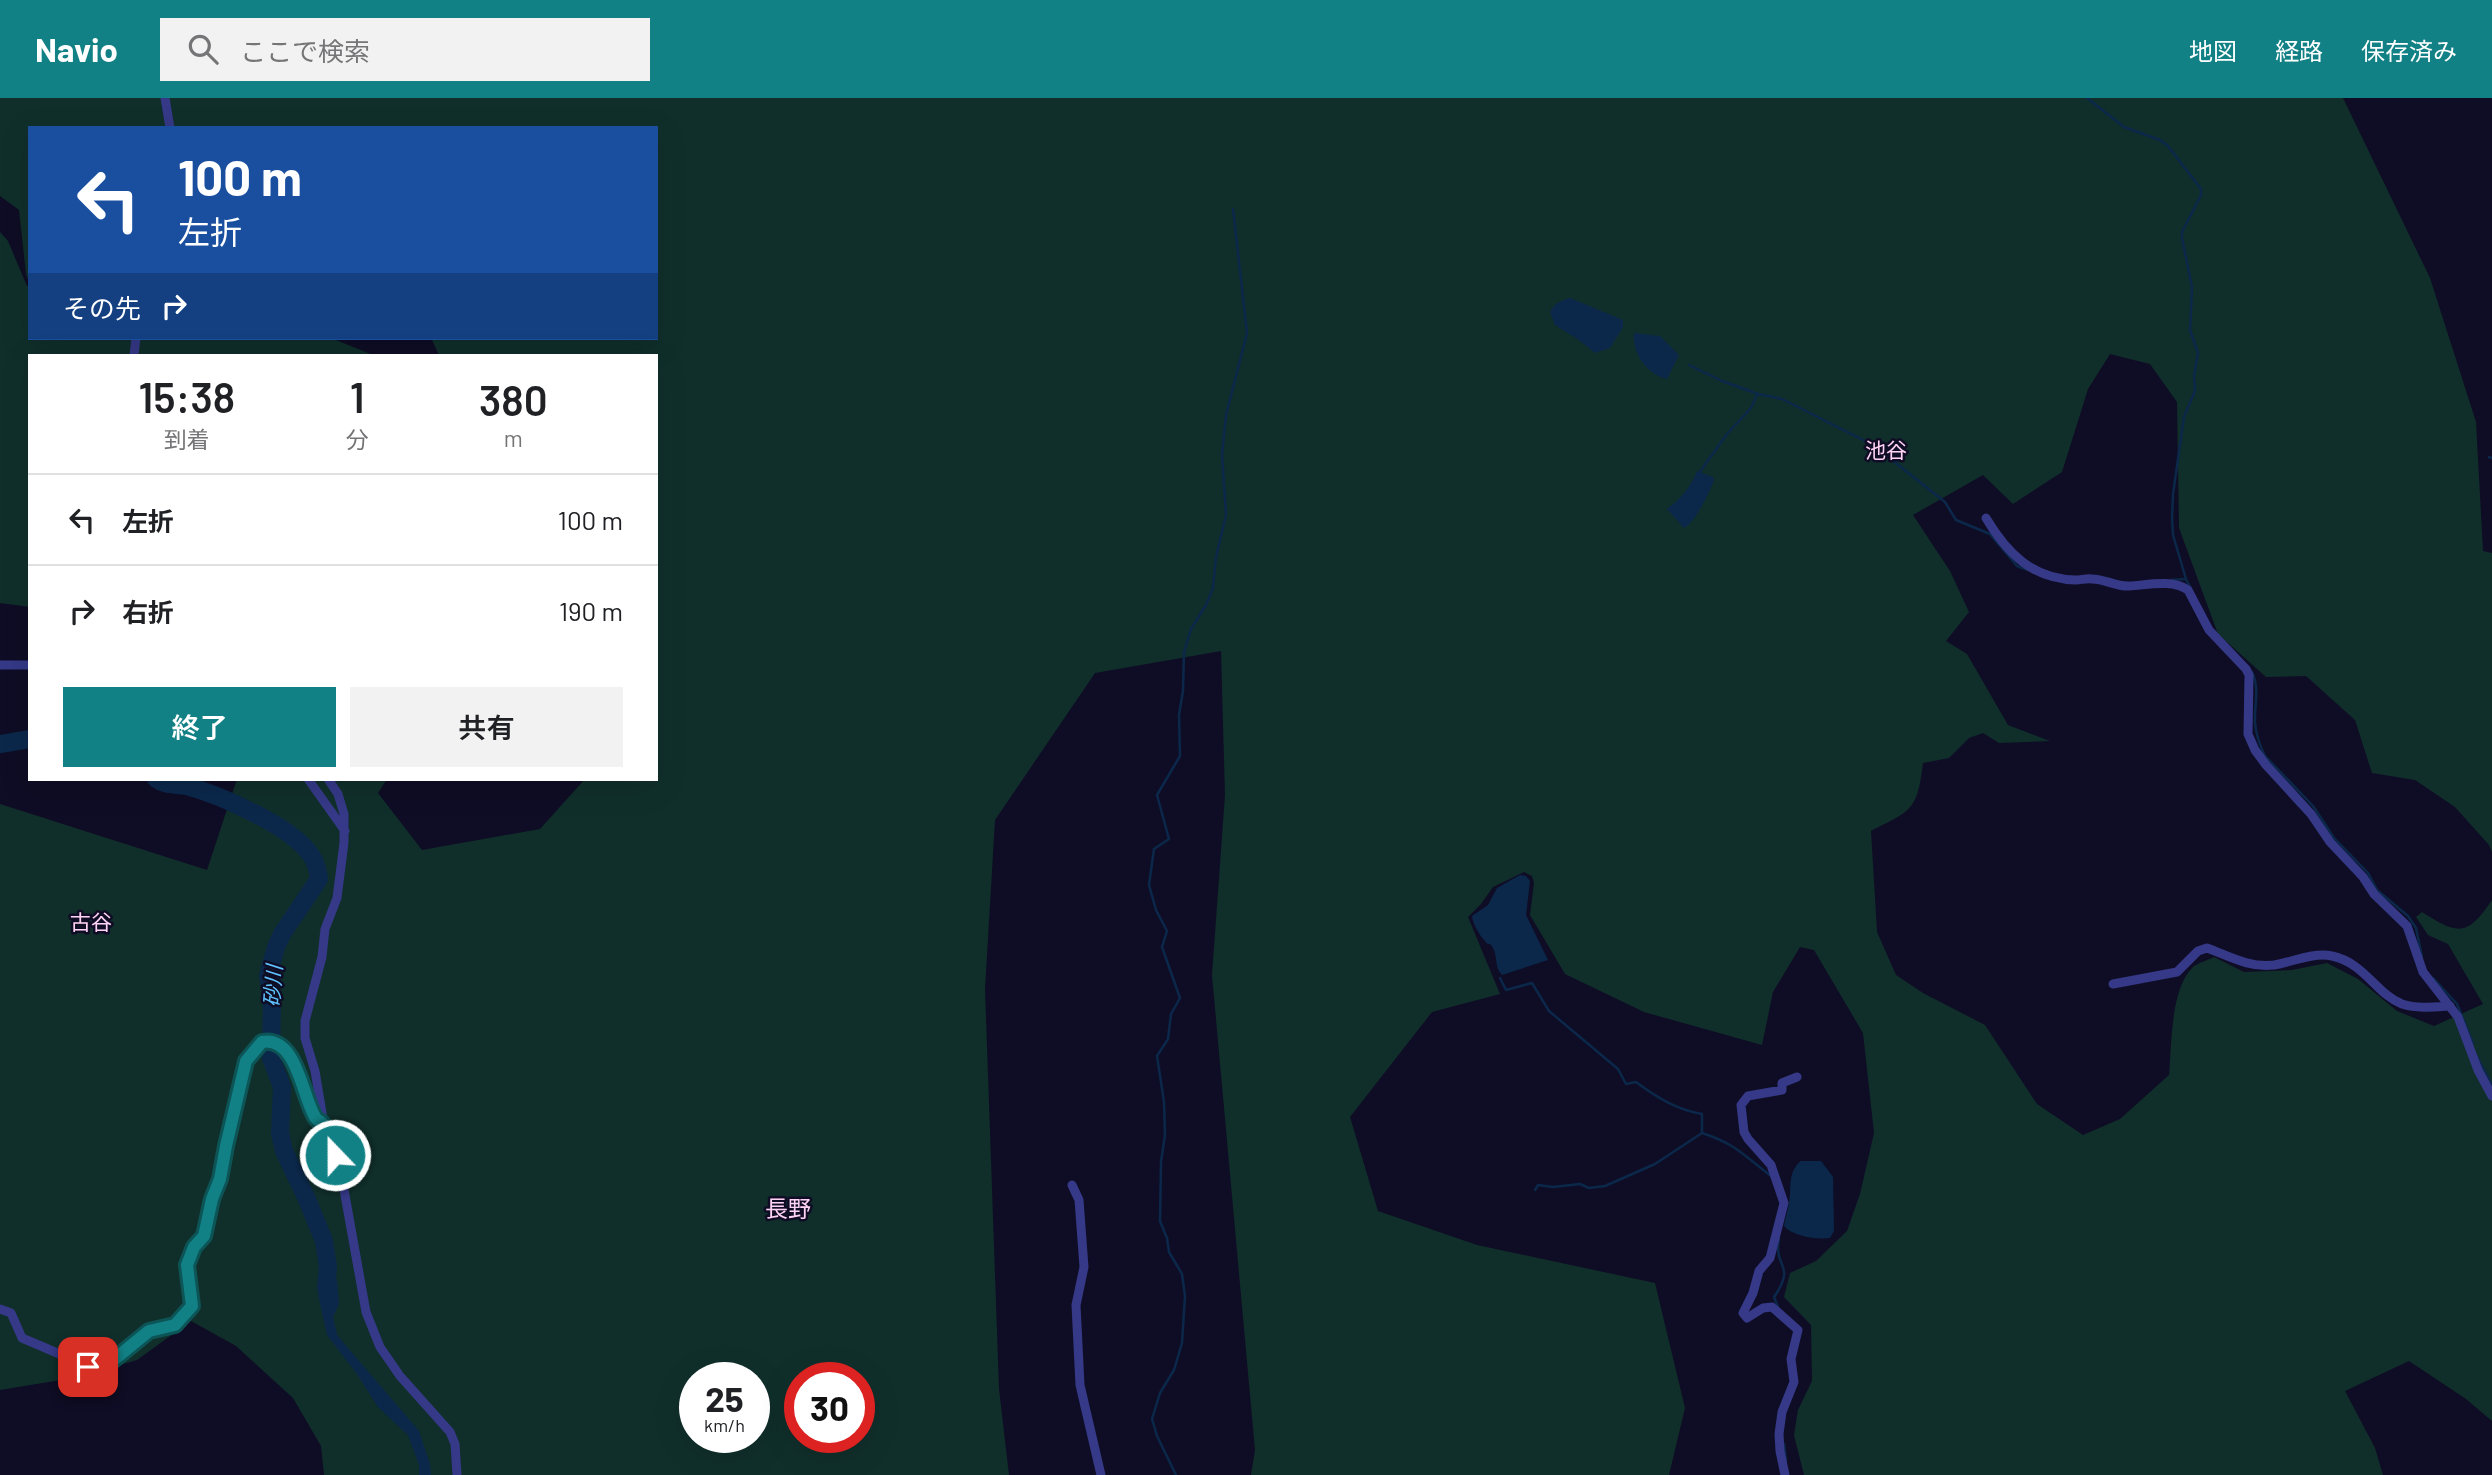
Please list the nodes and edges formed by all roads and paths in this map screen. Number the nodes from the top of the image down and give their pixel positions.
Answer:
1 (165, 98) edge
2 (170, 126) edge
3 (1986, 518) dead end
4 (0, 665) edge
5 (28, 665) edge
6 (309, 781) edge
7 (329, 781) edge
8 (345, 831) junction
9 (2113, 984) dead end
10 (2450, 1006) junction
11 (1797, 1077) dead end
12 (2492, 1096) edge
13 (324, 1125) junction
14 (1072, 1185) dead end
15 (0, 1309) edge
16 (457, 1475) edge
17 (1101, 1475) edge
18 (1785, 1475) edge

1 - 2 street
3 - 10 street
4 - 5 street
6 - 8 street
7 - 8 street
8 - 13 street
9 - 10 street
10 - 12 street
11 - 18 street
13 - 15 street
13 - 16 street
14 - 17 street

